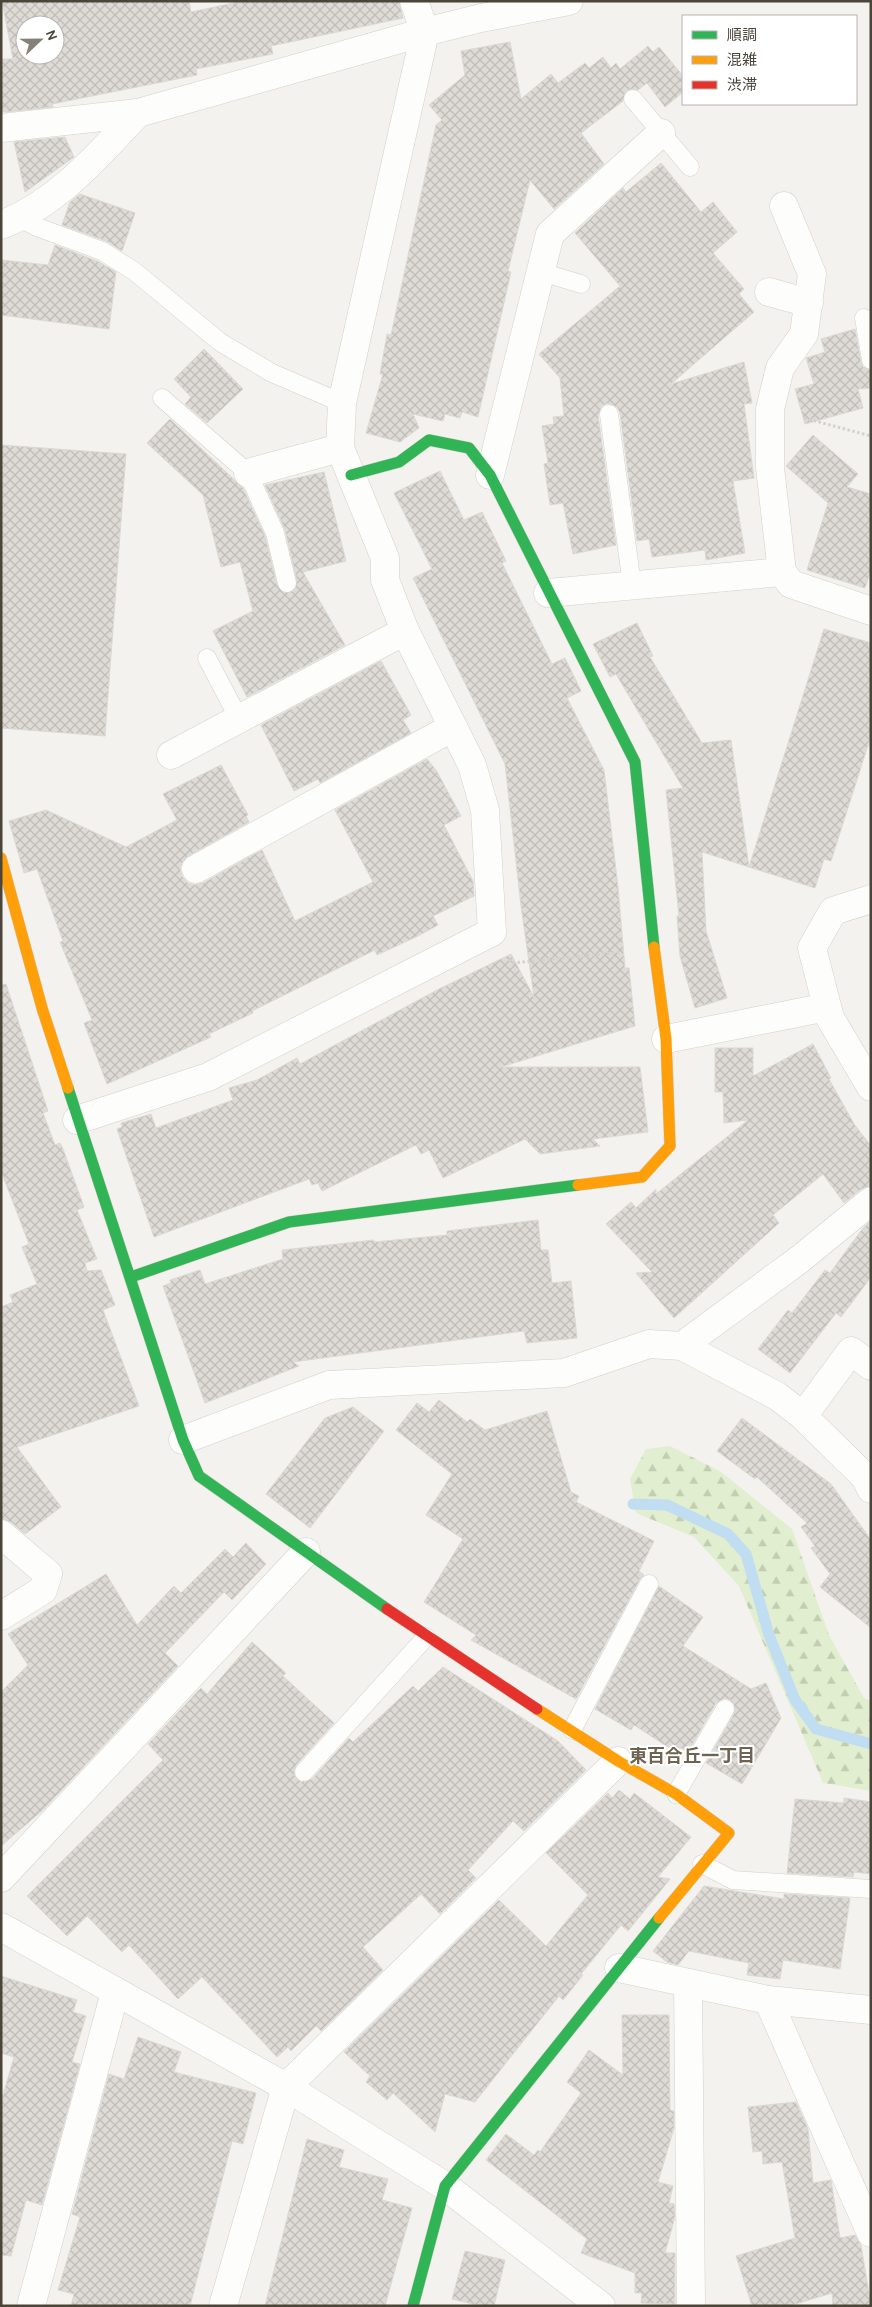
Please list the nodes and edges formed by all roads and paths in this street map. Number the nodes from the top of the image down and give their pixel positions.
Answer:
1 (414, 1) edge
2 (569, 1) edge
3 (425, 32) junction
4 (633, 99) dead end
5 (138, 113) junction
6 (1, 128) edge
7 (662, 133) junction
8 (690, 167) dead end
9 (784, 206) dead end
10 (11, 222) edge
11 (541, 272) junction
12 (582, 284) dead end
13 (769, 292) dead end
14 (810, 304) junction
15 (864, 318) dead end
16 (871, 360) edge
17 (162, 398) dead end
18 (342, 403) junction
19 (770, 409) junction
20 (609, 414) dead end
21 (871, 436) edge
22 (340, 448) junction
23 (248, 473) junction
24 (351, 475) junction
25 (490, 475) junction
26 (782, 572) junction
27 (288, 583) dead end
28 (632, 585) junction
29 (548, 593) junction
30 (871, 611) edge
31 (405, 631) junction
32 (207, 658) dead end
33 (239, 719) junction
34 (453, 727) junction
35 (171, 755) dead end
36 (1, 858) edge
37 (196, 869) dead end
38 (871, 899) edge
39 (492, 932) junction
40 (654, 949) junction
41 (827, 1006) junction
42 (666, 1039) junction
43 (871, 1087) edge
44 (77, 1120) junction
45 (871, 1201) edge
46 (130, 1277) junction
47 (682, 1346) junction
48 (871, 1366) edge
49 (803, 1416) junction
50 (183, 1440) junction
51 (871, 1489) edge
52 (1, 1534) edge
53 (306, 1552) junction
54 (649, 1584) dead end
55 (1, 1616) edge
56 (426, 1637) junction
57 (725, 1709) dead end
58 (572, 1730) junction
59 (618, 1761) junction
60 (304, 1772) dead end
61 (676, 1794) junction
62 (702, 1864) junction
63 (1, 1878) edge
64 (871, 1890) edge
65 (1, 1928) edge
66 (619, 1968) junction
67 (688, 1983) junction
68 (116, 1992) junction
69 (768, 2000) junction
70 (871, 2010) edge
71 (286, 2087) junction
72 (445, 2186) junction
73 (871, 2233) edge
74 (31, 2306) edge
75 (223, 2306) edge
76 (413, 2306) edge
77 (601, 2306) edge
78 (692, 2306) edge

1 - 3 street
2 - 3 street
3 - 5 street
3 - 18 street
4 - 7 lane
5 - 6 street
5 - 10 street
7 - 8 lane
7 - 11 street
9 - 14 street
10 - 18 lane
11 - 12 lane
11 - 25 street
13 - 14 street
14 - 19 street
15 - 16 lane
17 - 23 lane
18 - 22 street
19 - 21 path
19 - 26 street
20 - 28 lane
22 - 23 street
22 - 24 street
23 - 27 lane
24 - 25 street
24 - 31 street
25 - 29 street
26 - 28 street
26 - 30 street
28 - 29 street
29 - 40 street
31 - 33 street
31 - 34 street
32 - 33 lane
33 - 35 street
34 - 37 street
34 - 39 street
36 - 44 street
38 - 41 street
39 - 40 path
39 - 44 street
40 - 42 street
41 - 42 street
41 - 43 street
42 - 46 street
44 - 46 street
45 - 47 street
46 - 50 street
47 - 49 street
47 - 50 street
48 - 49 street
49 - 51 street
50 - 53 street
52 - 55 street
53 - 56 street
53 - 63 street
54 - 58 lane
56 - 58 street
56 - 60 lane
57 - 61 lane
58 - 59 street
59 - 61 street
59 - 71 street
61 - 62 street
62 - 64 lane
62 - 66 street
65 - 68 street
66 - 67 street
66 - 72 street
67 - 69 street
67 - 78 street
68 - 71 street
68 - 74 street
69 - 70 street
69 - 73 street
71 - 72 street
71 - 75 street
72 - 76 street
72 - 77 street

